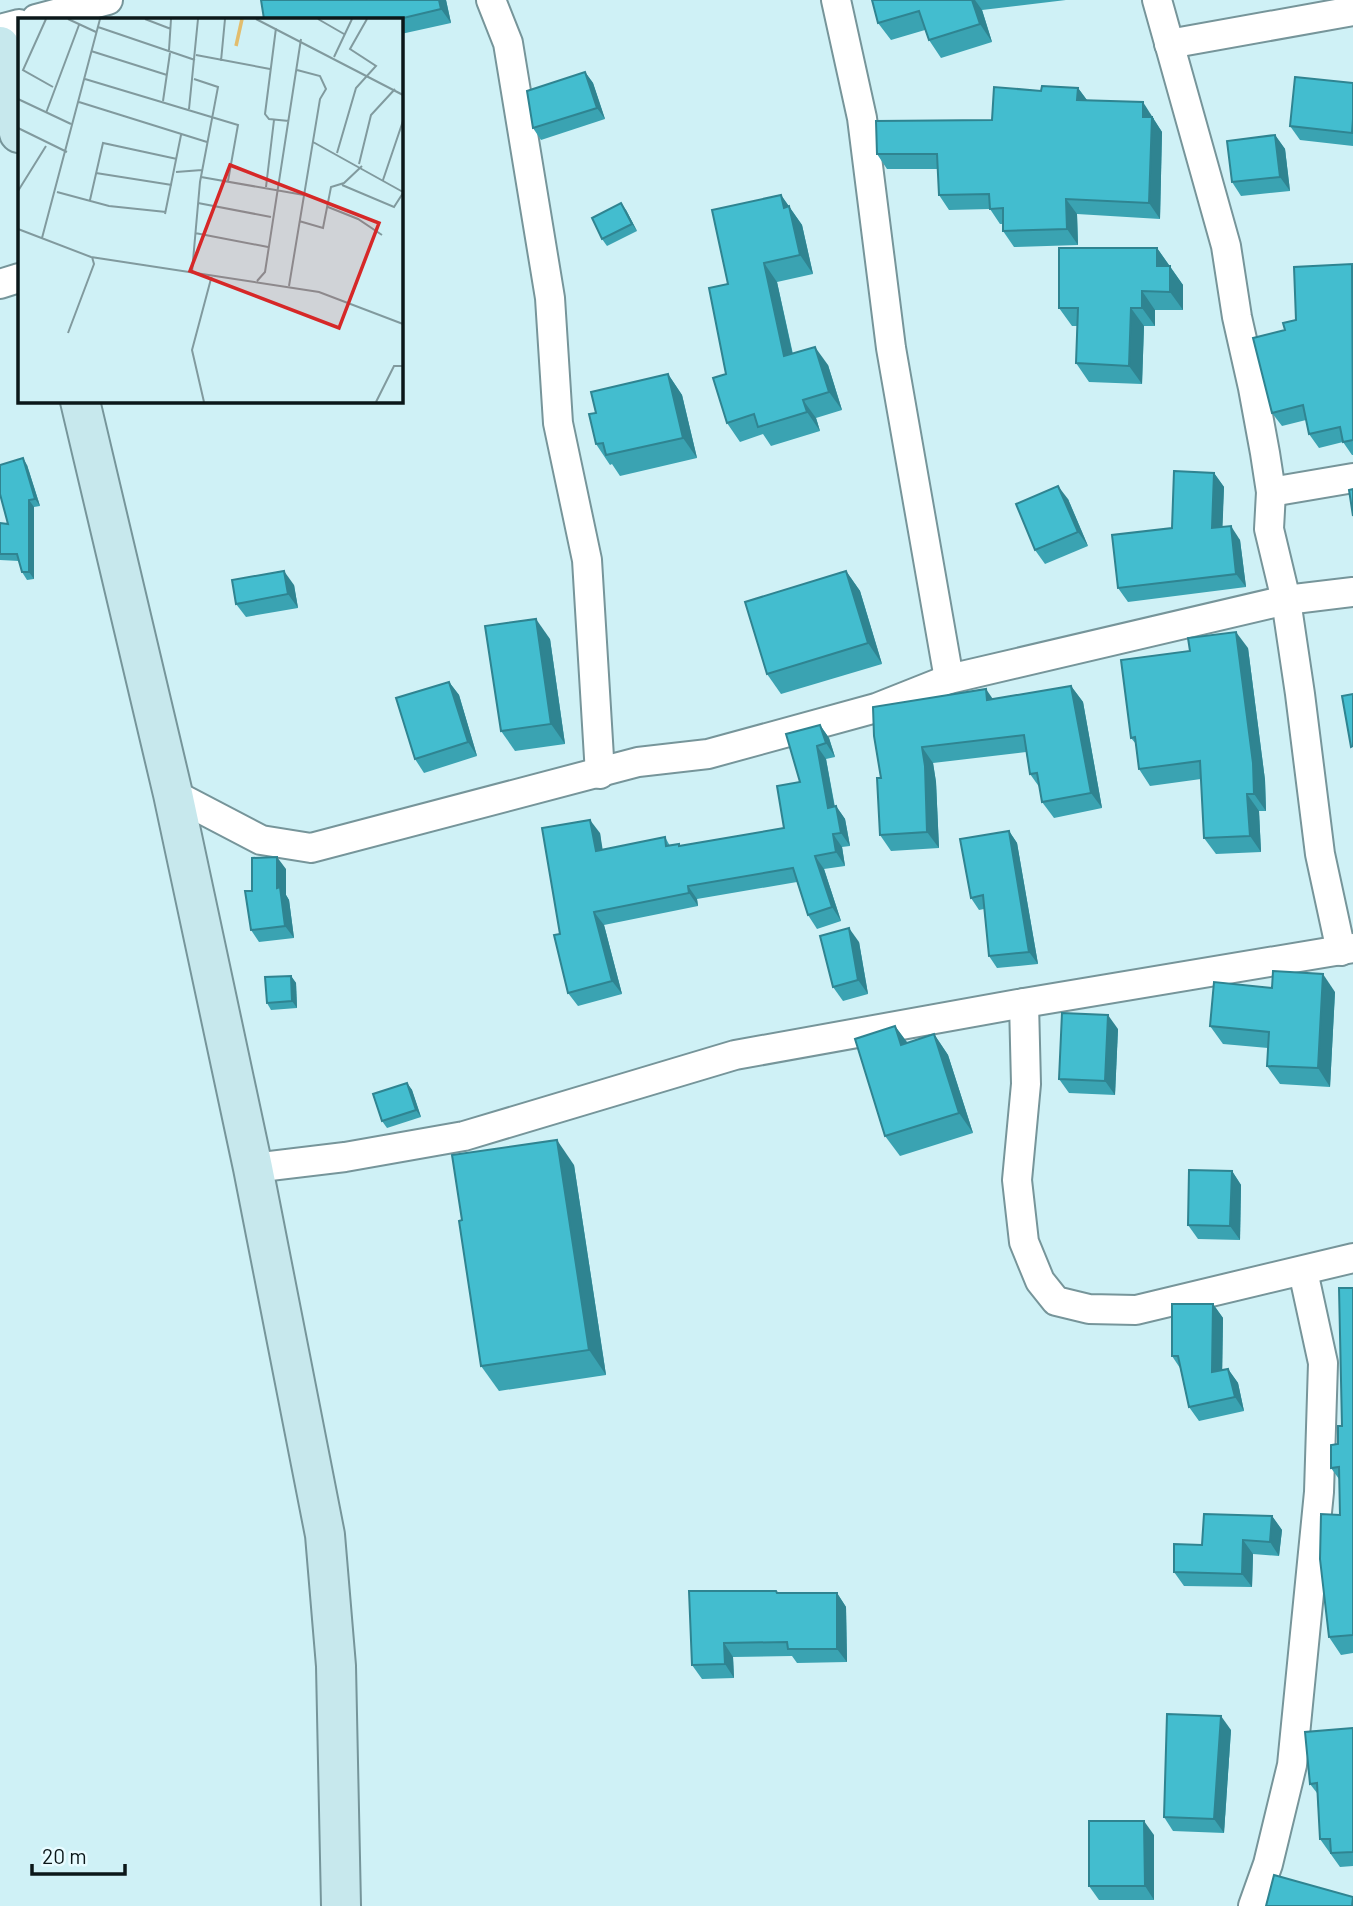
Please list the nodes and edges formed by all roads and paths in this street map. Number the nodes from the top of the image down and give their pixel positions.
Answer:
1 (108, 0) edge
2 (491, 0) edge
3 (836, 0) edge
4 (1157, 0) edge
5 (1353, 11) edge
6 (40, 18) edge
7 (18, 24) edge
8 (0, 29) edge
9 (1170, 44) junction
10 (0, 46) edge
11 (18, 128) edge
12 (18, 278) edge
13 (0, 284) edge
14 (80, 402) edge
15 (1353, 478) edge
16 (1271, 492) junction
17 (1353, 592) edge
18 (1286, 600) junction
19 (949, 679) junction
20 (600, 774) junction
21 (173, 794) junction
22 (1347, 949) edge
23 (1024, 1003) junction
24 (253, 1168) junction
25 (1353, 1258) edge
26 (1303, 1271) junction
27 (341, 1906) edge
28 (1253, 1906) edge

1 - 6 street
2 - 20 street
3 - 19 street
4 - 9 street
5 - 9 street
7 - 8 street
9 - 16 street
10 - 11 main road
12 - 13 street
14 - 21 main road
15 - 16 street
16 - 18 street
17 - 18 street
18 - 19 street
18 - 22 street
19 - 20 street
20 - 21 street
21 - 24 main road
22 - 23 street
23 - 24 street
23 - 26 street
24 - 27 main road
25 - 26 street
26 - 28 street

